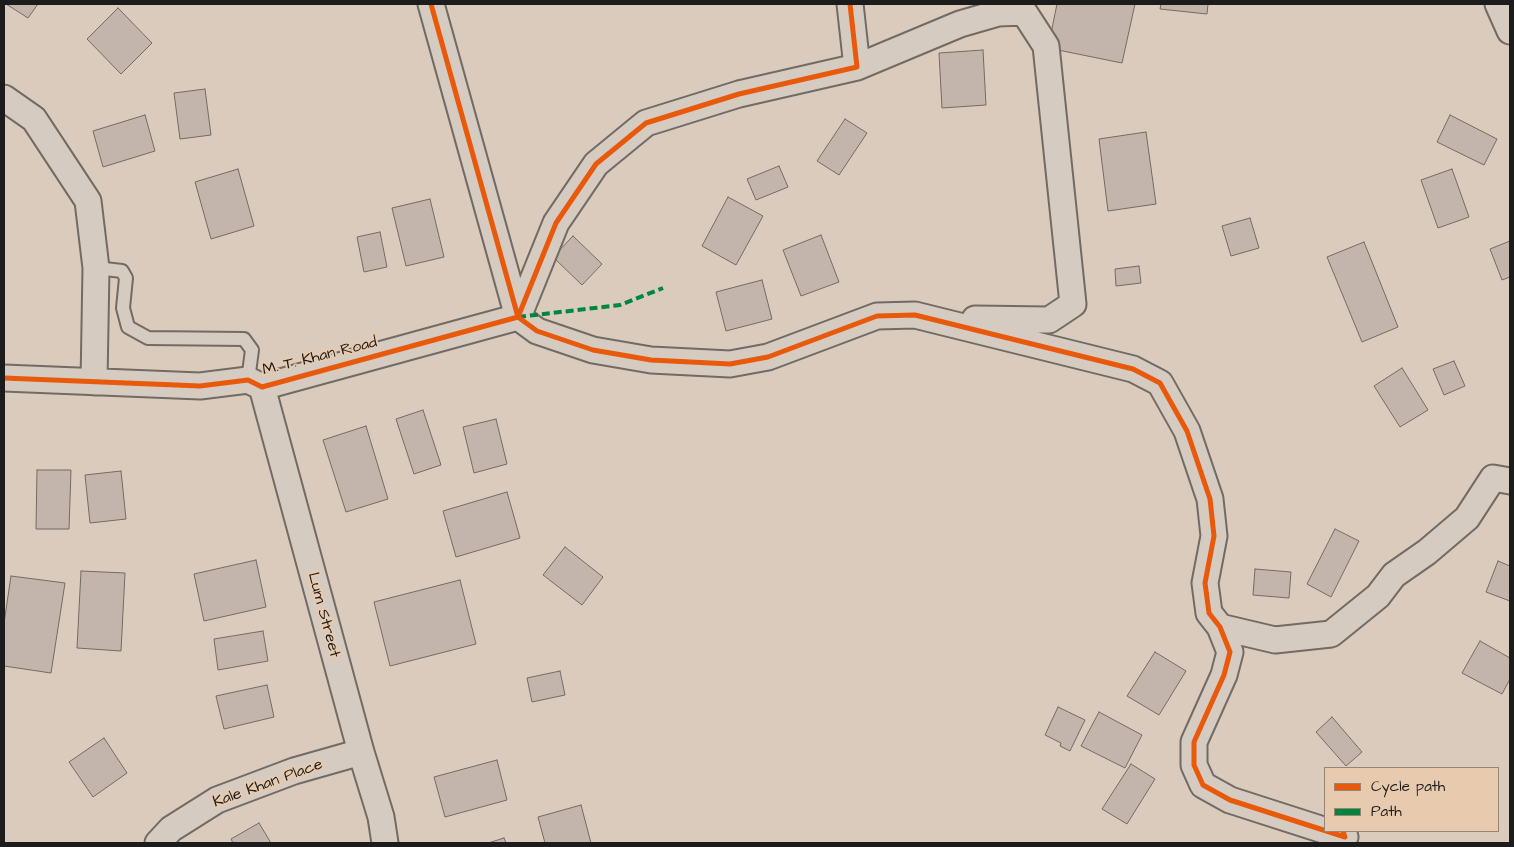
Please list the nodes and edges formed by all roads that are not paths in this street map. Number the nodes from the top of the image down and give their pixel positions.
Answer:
1 (431, 4) edge
2 (850, 4) edge
3 (1498, 4) edge
4 (1510, 31) edge
5 (857, 67) junction
6 (4, 98) edge
7 (96, 268) junction
8 (915, 315) junction
9 (518, 317) junction
10 (4, 378) edge
11 (94, 382) junction
12 (255, 383) junction
13 (1510, 481) edge
14 (1220, 627) junction
15 (360, 752) junction
16 (1324, 831) edge
17 (1329, 832) edge
18 (1343, 832) edge
19 (158, 843) edge
20 (385, 843) edge

1 - 9 street
2 - 5 street
3 - 4 street
5 - 8 street
5 - 9 street
6 - 7 street
7 - 11 street
7 - 12 lane
8 - 9 street
8 - 14 street
9 - 12 street, M. T. Khan Road
10 - 11 street, M. T. Khan Road
11 - 12 street, M. T. Khan Road
12 - 15 street, Lum Street
13 - 14 street
14 - 16 street
15 - 19 street, Kale Khan Place
15 - 20 street, Lum Street
17 - 18 street

